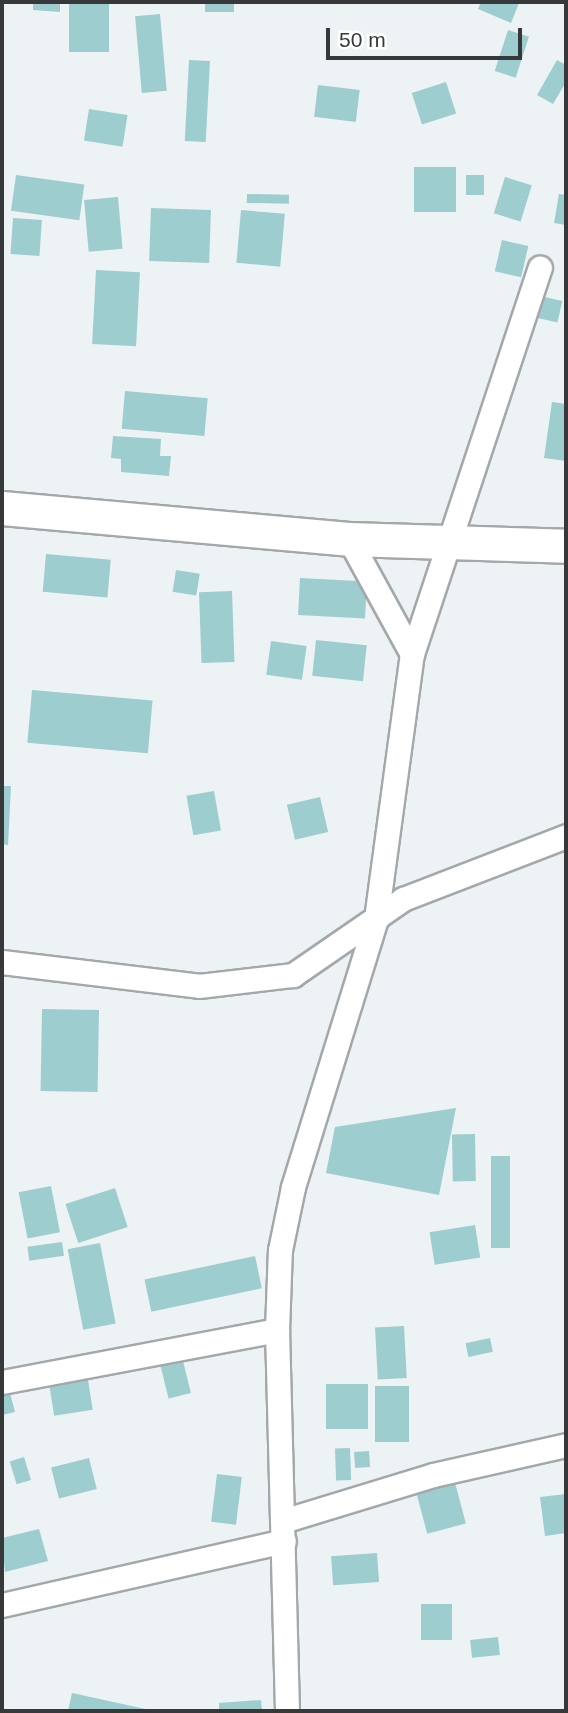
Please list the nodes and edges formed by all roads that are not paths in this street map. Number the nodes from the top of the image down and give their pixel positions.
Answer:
1 (540, 268) dead end
2 (8, 514) edge
3 (349, 539) junction
4 (455, 540) junction
5 (566, 546) edge
6 (412, 654) junction
7 (566, 836) edge
8 (376, 919) junction
9 (2, 962) edge
10 (276, 1330) junction
11 (2, 1382) edge
12 (566, 1445) edge
13 (285, 1531) junction
14 (2, 1605) edge
15 (287, 1711) edge

1 - 4 street
2 - 3 street
3 - 4 street
3 - 6 street
4 - 5 street
4 - 6 street
6 - 8 street
7 - 8 street
8 - 9 street
8 - 10 street
10 - 11 street
10 - 13 street
12 - 13 street
13 - 14 street
13 - 15 street

